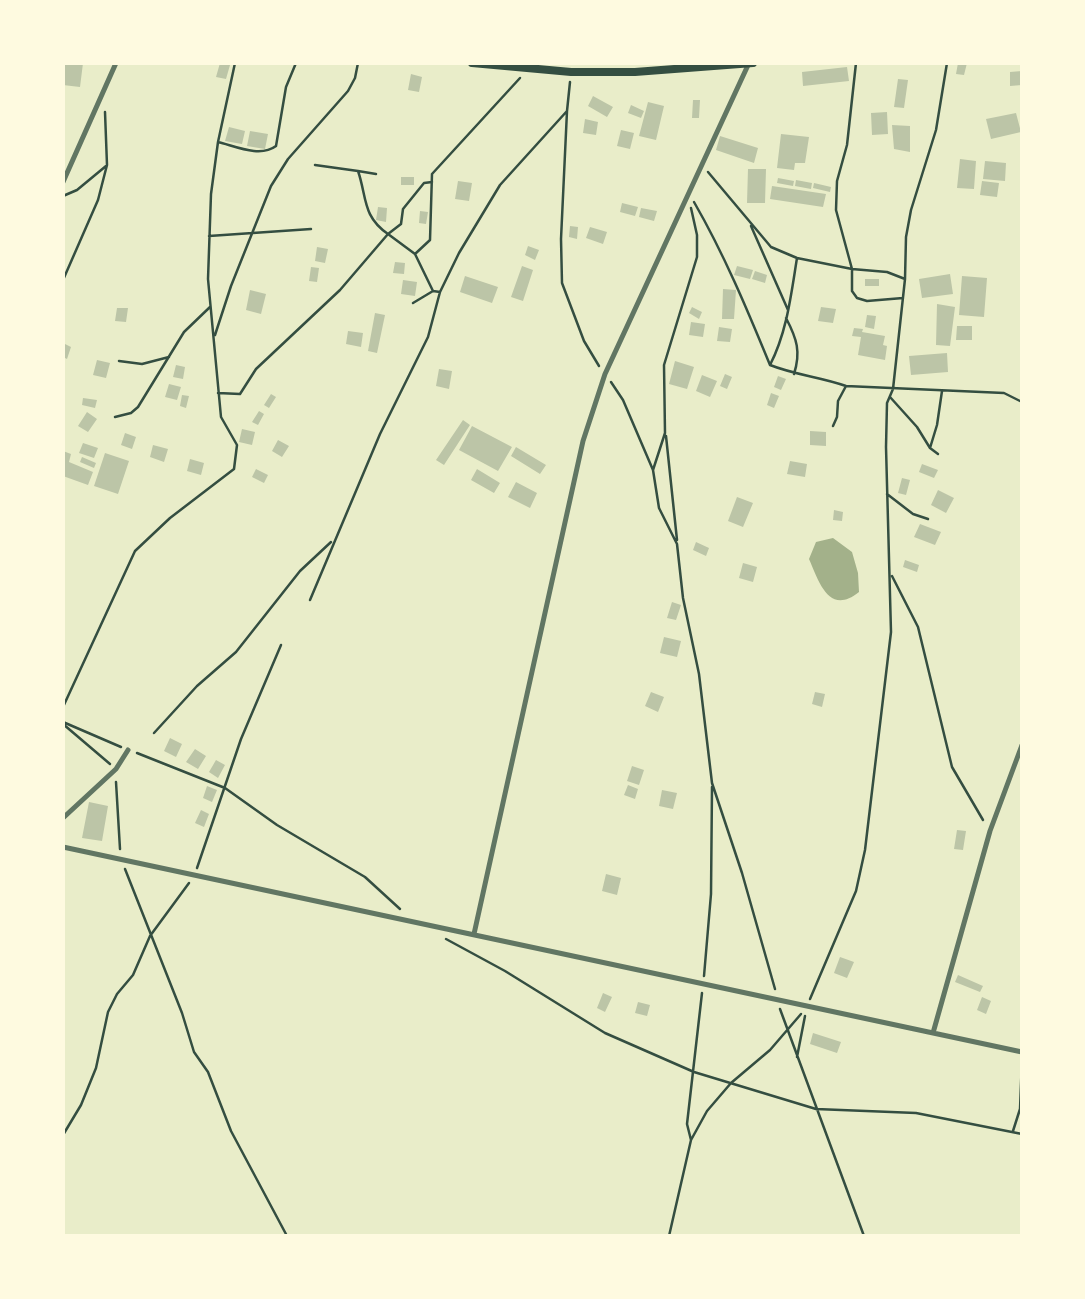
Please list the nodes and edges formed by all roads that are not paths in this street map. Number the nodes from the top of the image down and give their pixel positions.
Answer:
1 (116, 63) edge
2 (472, 63) edge
3 (578, 63) edge
4 (750, 63) edge
5 (529, 66) edge
6 (571, 68) edge
7 (63, 182) edge
8 (1022, 745) edge
9 (128, 750) road end
10 (63, 818) edge
11 (63, 847) edge
12 (474, 934) junction
13 (933, 1033) junction
14 (1022, 1052) edge

1 - 7 street
2 - 5 main road
3 - 6 street
4 - 6 main road
4 - 12 street
5 - 6 main road
8 - 13 street
9 - 10 street
11 - 12 street
12 - 13 street
13 - 14 street

